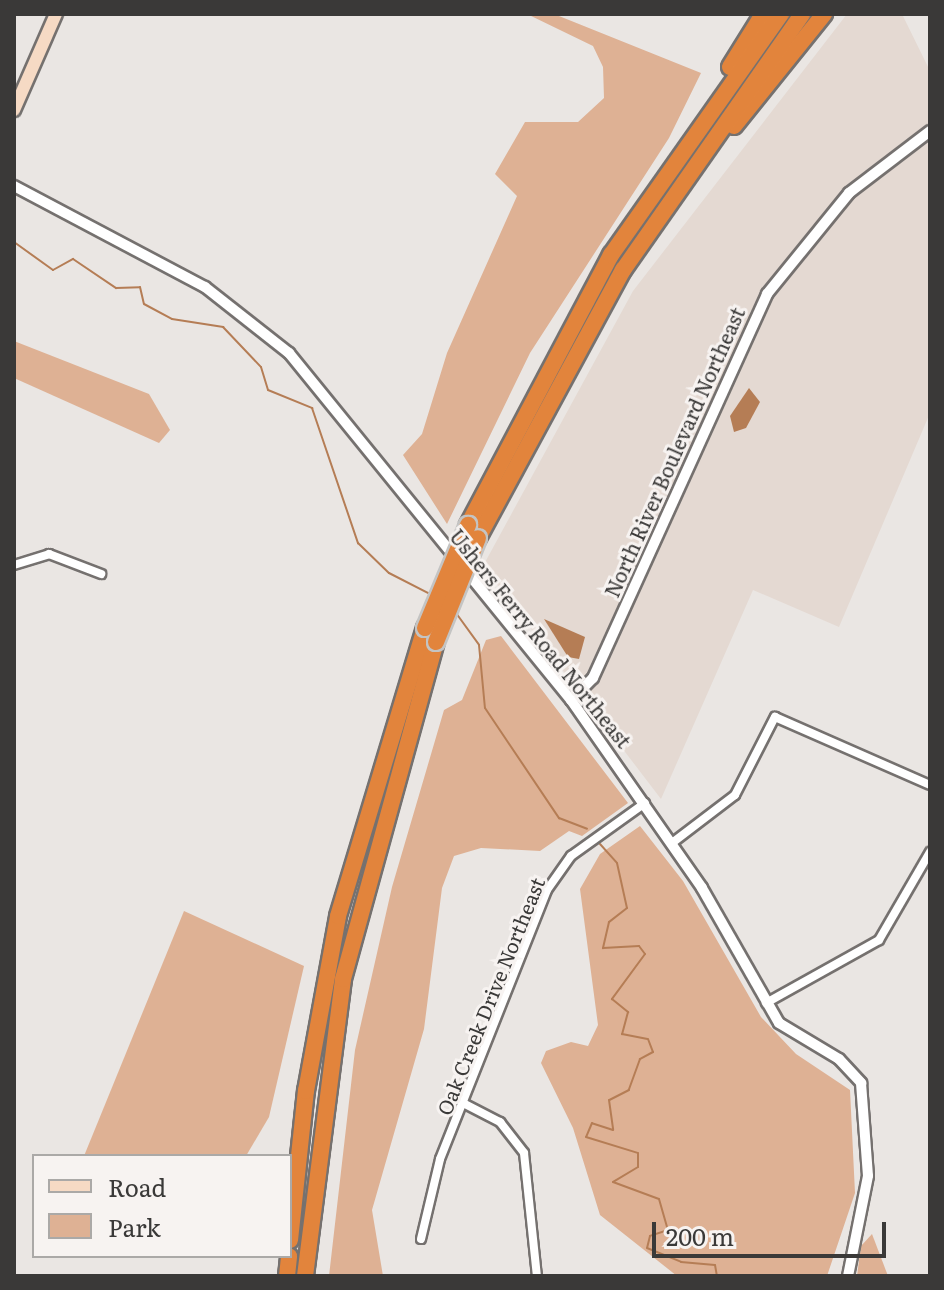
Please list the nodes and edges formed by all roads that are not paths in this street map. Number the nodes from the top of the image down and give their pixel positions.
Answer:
1 (56, 14) edge
2 (763, 14) edge
3 (781, 14) edge
4 (802, 14) edge
5 (824, 14) edge
6 (14, 110) edge
7 (930, 131) edge
8 (14, 186) edge
9 (643, 204) junction
10 (623, 270) junction
11 (473, 532) junction
12 (14, 565) edge
13 (101, 574) dead end
14 (571, 700) junction
15 (930, 785) edge
16 (645, 803) junction
17 (672, 843) junction
18 (930, 852) edge
19 (766, 1003) junction
20 (463, 1103) junction
21 (292, 1221) edge
22 (421, 1239) dead end
23 (305, 1276) edge
24 (537, 1276) edge
25 (848, 1276) edge

1 - 6 main road
2 - 9 highway
3 - 9 highway
4 - 10 highway
5 - 10 highway
7 - 14 street, North River Boulevard Northeast
8 - 14 street, Ushers Ferry Road Northeast
9 - 11 highway
10 - 11 highway
11 - 21 highway, bridge
11 - 23 highway, bridge
12 - 13 street
14 - 16 street, Ushers Ferry Road Northeast
15 - 17 street
16 - 17 street, Ushers Ferry Road Northeast
16 - 20 street, Oak Creek Drive Northeast
17 - 19 street, Ushers Ferry Road Northeast
18 - 19 street
19 - 25 street, Ushers Ferry Road Northeast
20 - 22 street, Oak Creek Drive Northeast
20 - 24 street

